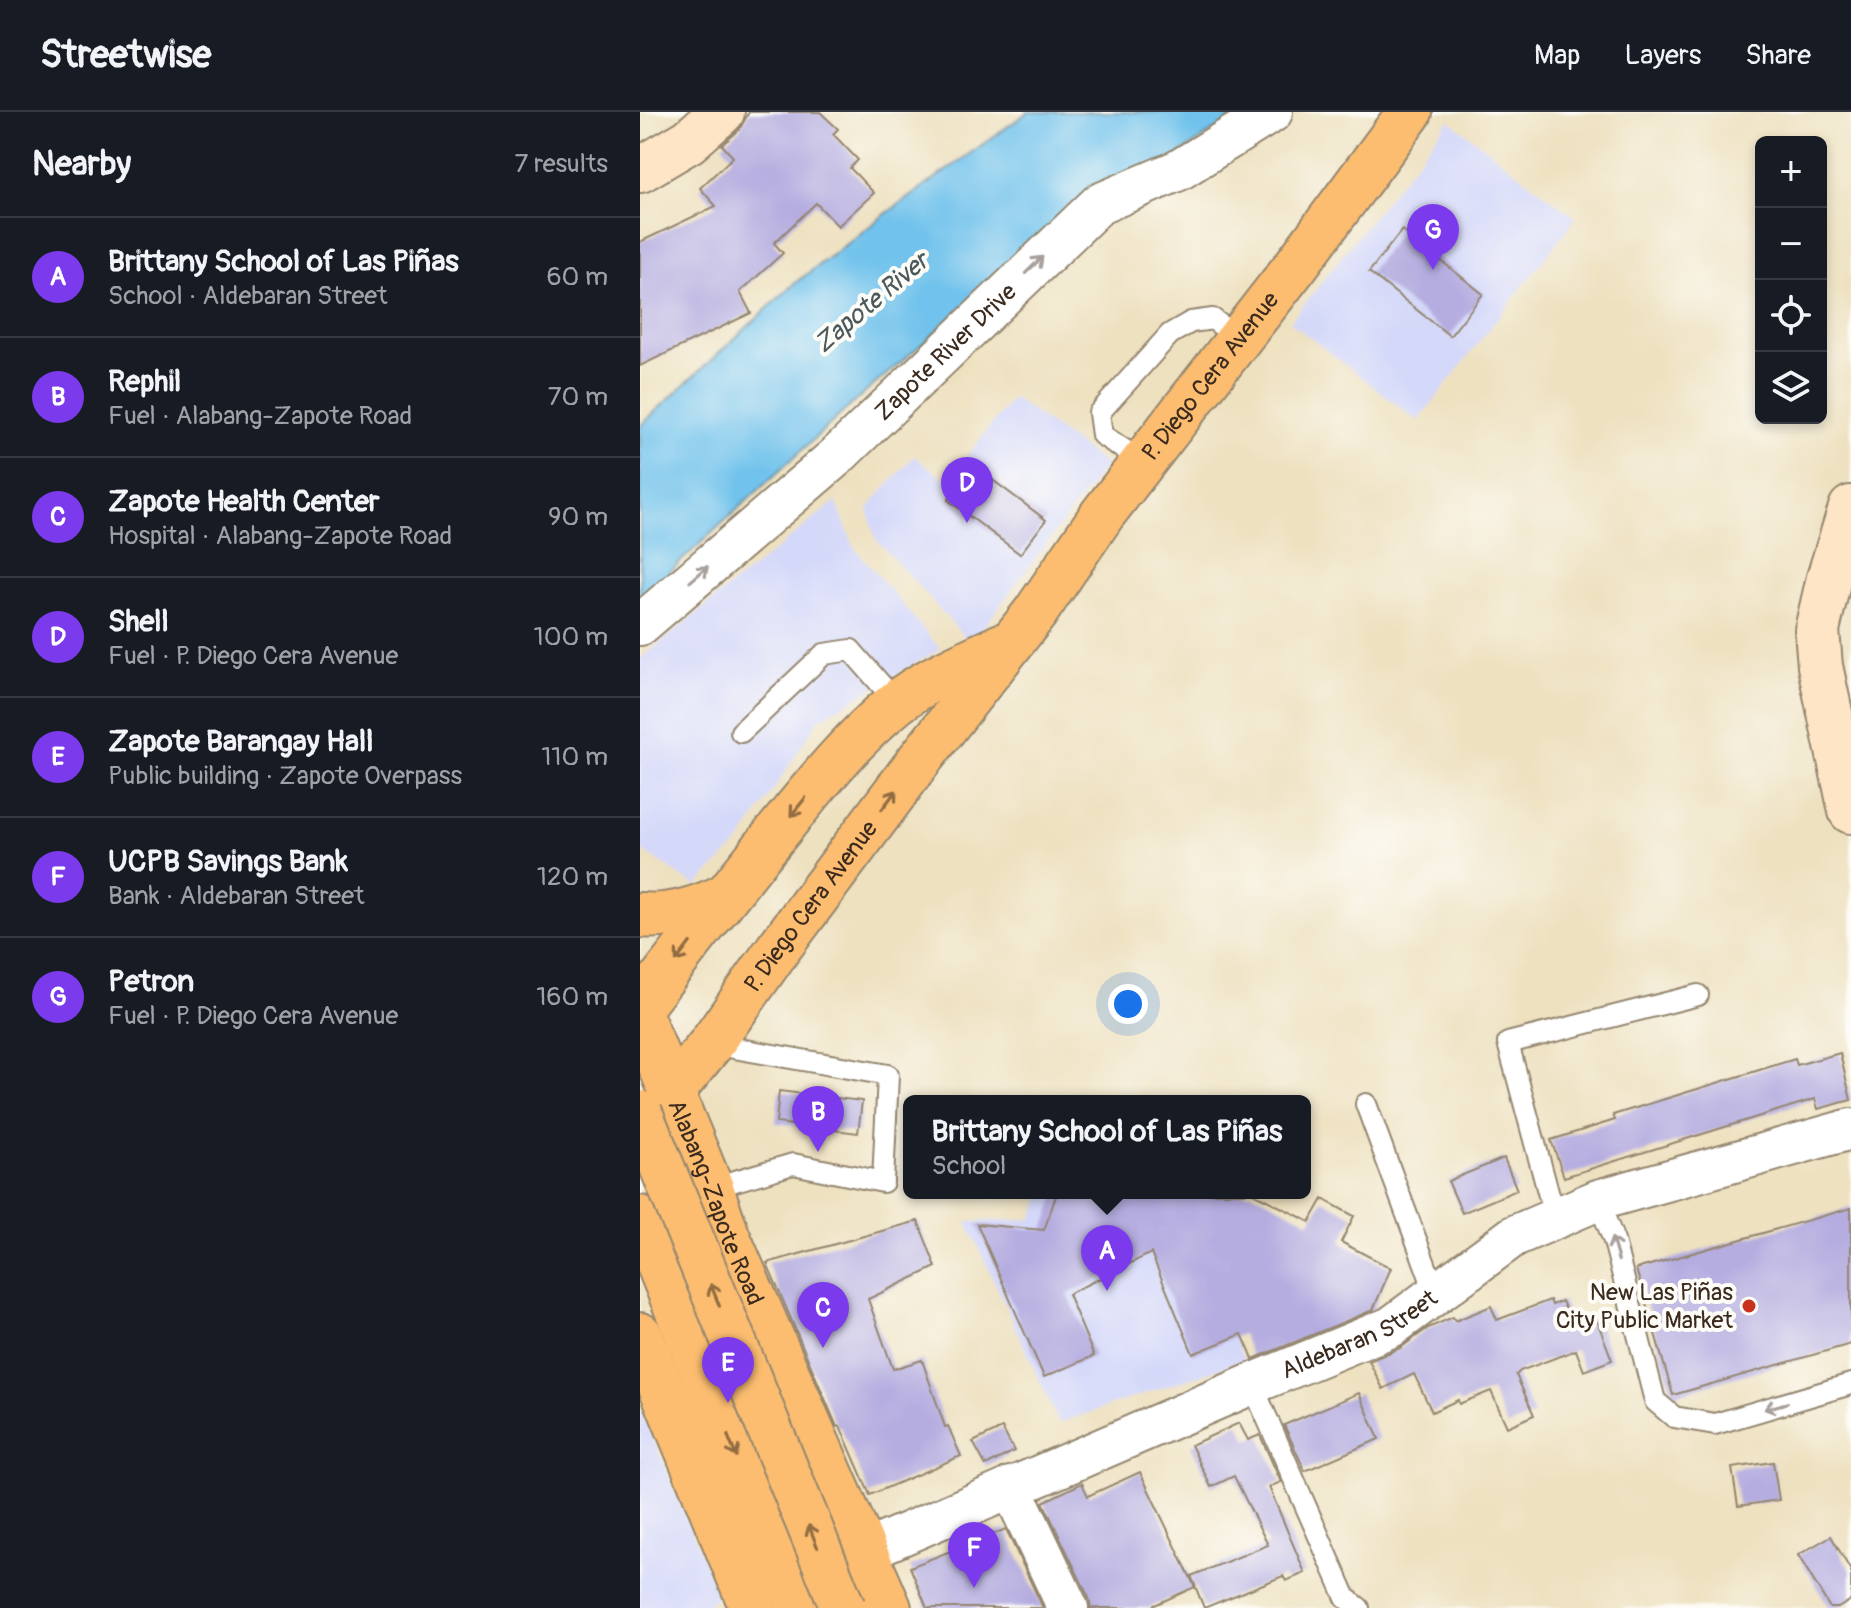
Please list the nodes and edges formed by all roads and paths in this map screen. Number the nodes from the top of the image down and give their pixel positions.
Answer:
1 (722, 112) edge
2 (1272, 112) edge
3 (1410, 112) edge
4 (640, 170) edge
5 (1238, 339) junction
6 (1143, 462) junction
7 (1851, 508) edge
8 (640, 625) edge
9 (1011, 641) junction
10 (897, 703) junction
11 (741, 732) dead end
12 (1851, 811) edge
13 (725, 896) junction
14 (640, 915) edge
15 (1698, 995) dead end
16 (640, 1007) edge
17 (640, 1015) edge
18 (711, 1044) junction
19 (656, 1103) edge
20 (1366, 1104) dead end
21 (1851, 1129) edge
22 (640, 1132) edge
23 (711, 1188) junction
24 (1598, 1200) junction
25 (640, 1210) edge
26 (640, 1218) edge
27 (1555, 1218) junction
28 (727, 1235) junction
29 (1436, 1294) junction
30 (640, 1335) edge
31 (1252, 1384) junction
32 (1851, 1384) edge
33 (1011, 1487) junction
34 (865, 1551) junction
35 (752, 1608) edge
36 (798, 1608) edge
37 (843, 1608) edge
38 (889, 1608) edge
39 (1068, 1608) edge
40 (1359, 1608) edge

1 - 4 street
8 -> 2 street, Zapote River Drive
3 - 5 main road, P. Diego Cera Avenue
5 - 6 main road, P. Diego Cera Avenue
5 - 6 lane
6 - 9 main road, P. Diego Cera Avenue
7 - 12 street
9 - 10 main road, P. Diego Cera Avenue
18 -> 9 main road, P. Diego Cera Avenue
10 - 11 lane
10 -> 13 main road, P. Diego Cera Avenue
13 - 14 main road
13 -> 16 main road, P. Diego Cera Avenue
15 - 27 lane
17 - 19 main road, Alabang-Zapote Road
18 - 19 main road, P. Diego Cera Avenue
18 - 23 lane
19 - 22 main road, P. Diego Cera Avenue
19 - 23 main road, Alabang-Zapote Road
37 -> 19 main road, bridge
20 - 29 lane
21 - 24 street, Aldebaran Street
23 - 28 main road, Alabang-Zapote Road
24 - 27 street, Aldebaran Street
32 -> 24 lane
25 - 28 main road
26 -> 36 main road
27 - 29 street, Aldebaran Street
28 - 34 main road, Alabang-Zapote Road
29 - 31 street, Aldebaran Street
30 - 35 main road
31 - 33 street, Aldebaran Street
31 - 40 lane
33 - 34 street, Aldebaran Street
33 - 39 street
34 - 38 main road, Alabang-Zapote Road

